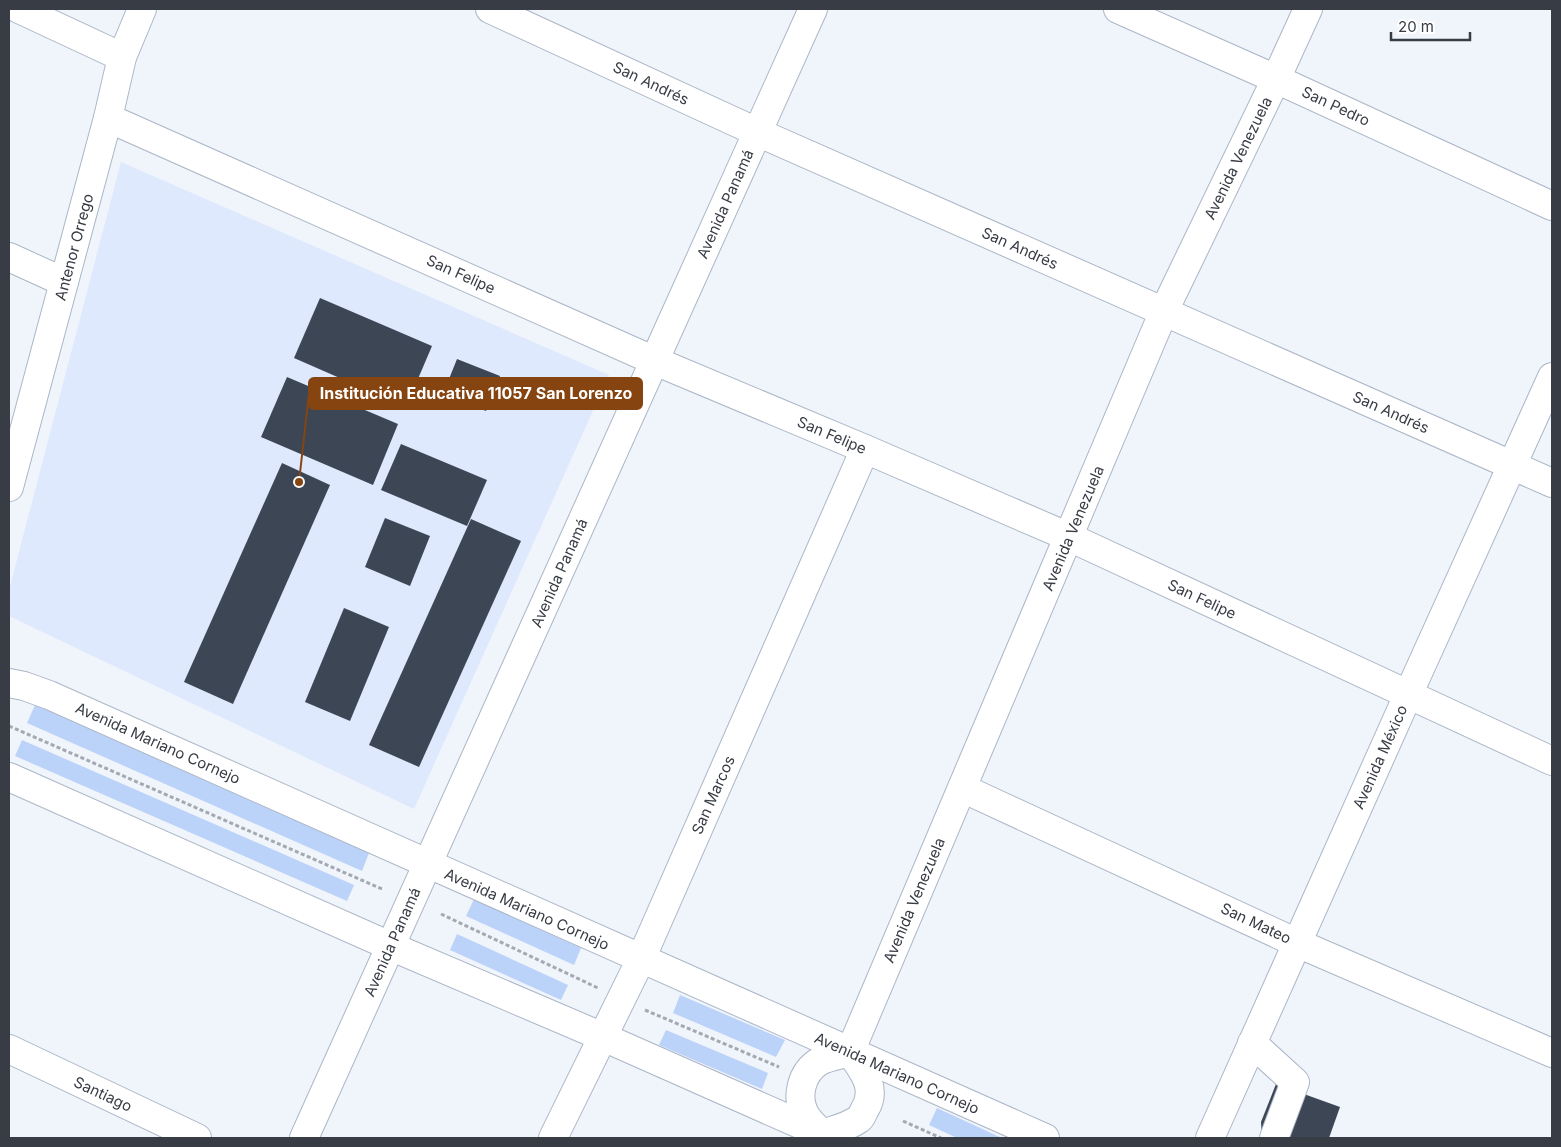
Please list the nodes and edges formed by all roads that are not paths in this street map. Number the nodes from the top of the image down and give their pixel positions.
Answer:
1 (20, 9) edge
2 (142, 9) edge
3 (490, 9) edge
4 (813, 9) edge
5 (1118, 9) edge
6 (1308, 9) edge
7 (122, 57) junction
8 (1276, 79) junction
9 (108, 118) junction
10 (757, 132) junction
11 (1552, 206) edge
12 (9, 256) edge
13 (64, 282) junction
14 (1164, 311) junction
15 (655, 361) junction
16 (1552, 377) edge
17 (865, 449) junction
18 (1512, 466) junction
19 (1552, 483) edge
20 (9, 487) edge
21 (1068, 537) junction
22 (9, 683) edge
23 (1408, 695) junction
24 (1552, 761) edge
25 (9, 777) edge
26 (962, 788) junction
27 (427, 864) junction
28 (1297, 943) junction
29 (390, 946) junction
30 (641, 959) junction
31 (603, 1037) junction
32 (1252, 1043) junction
33 (9, 1049) edge
34 (850, 1052) junction
35 (1552, 1053) edge
36 (824, 1137) edge
37 (197, 1138) edge
38 (304, 1138) edge
39 (553, 1138) edge
40 (1045, 1138) edge
41 (1210, 1138) edge
42 (1274, 1138) edge

1 - 7 street
2 - 7 street, Antenor Orrego
3 - 10 street, San Andrés
4 - 10 street, Avenida Panamá
5 - 8 street, San Pedro
6 - 8 street, Avenida Venezuela
7 - 9 street, Antenor Orrego
8 - 11 street, San Pedro
8 - 14 street, Avenida Venezuela
9 - 13 street, Antenor Orrego
9 - 15 street, San Felipe
10 - 14 street, San Andrés
10 - 15 street, Avenida Panamá
12 - 13 street
13 - 20 street, Antenor Orrego
14 - 18 street, San Andrés
14 - 21 street, Avenida Venezuela
15 - 17 street, San Felipe
15 - 27 street, Avenida Panamá
16 - 18 street, Avenida México
17 - 21 street, San Felipe
17 - 30 street, San Marcos
18 - 19 street, San Andrés
18 - 23 street, Avenida México
21 - 23 street, San Felipe
21 - 26 street, Avenida Venezuela
22 - 27 street, Avenida Mariano Cornejo
23 - 24 street, San Felipe
23 - 28 street, Avenida México
25 - 29 street
26 - 28 street, San Mateo
26 - 34 street, Avenida Venezuela
27 - 29 street, Avenida Panamá
27 - 30 street, Avenida Mariano Cornejo
28 - 32 street, Avenida México
28 - 35 street, San Mateo
29 - 31 street
29 - 38 street, Avenida Panamá
30 - 31 street, San Marcos
30 - 34 street, Avenida Mariano Cornejo
31 - 36 street
31 - 39 street, San Marcos
32 - 41 street, Avenida México
32 - 42 street
33 - 37 street, Santiago
34 - 36 street
34 - 36 street
34 - 40 street, Avenida Mariano Cornejo

